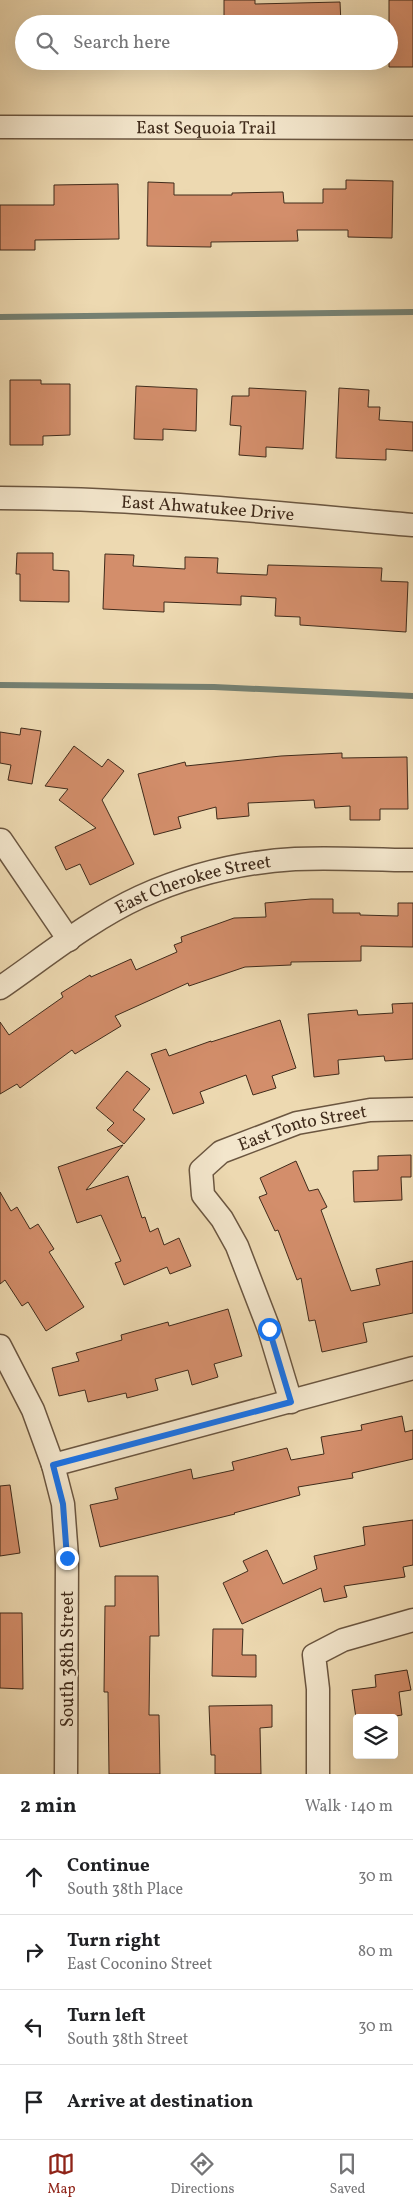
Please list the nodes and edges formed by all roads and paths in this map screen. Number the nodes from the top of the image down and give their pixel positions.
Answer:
1 (0, 127) edge
2 (413, 128) edge
3 (0, 498) edge
4 (413, 525) edge
5 (1, 840) edge
6 (413, 860) edge
7 (69, 940) junction
8 (0, 988) edge
9 (413, 1109) edge
10 (0, 1346) edge
11 (413, 1368) edge
12 (291, 1402) junction
13 (53, 1465) junction
14 (413, 1620) edge
15 (66, 1774) edge
16 (318, 1774) edge

1 - 2 street, East Sequoia Trail
3 - 4 street, East Ahwatukee Drive
5 - 7 street
6 - 7 street, East Cherokee Street
7 - 8 street, East Cherokee Street
9 - 12 street, East Tonto Street
10 - 13 street, South 38th Street
11 - 12 street
12 - 13 street
13 - 15 street, South 38th Street
14 - 16 street

